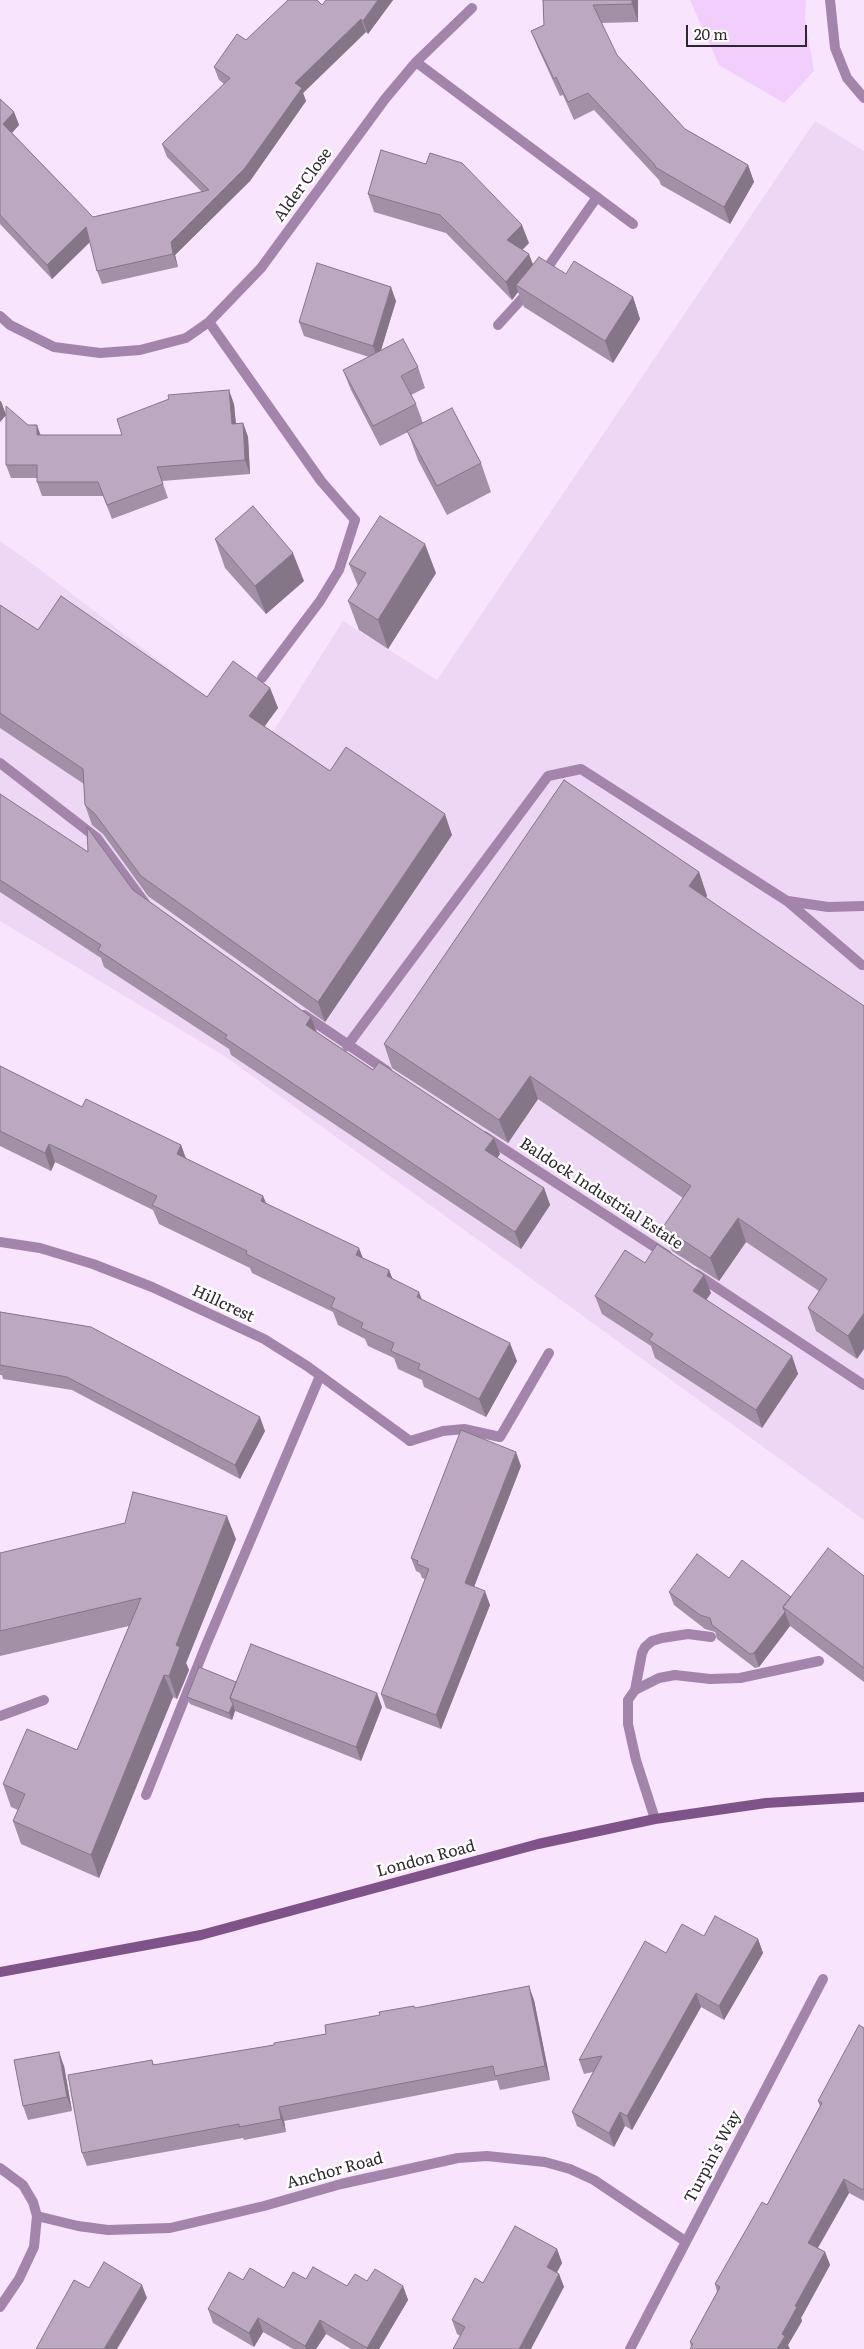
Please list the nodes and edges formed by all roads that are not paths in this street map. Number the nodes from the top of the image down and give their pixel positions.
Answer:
1 (830, 0) edge
2 (474, 4) edge
3 (416, 62) junction
4 (864, 98) edge
5 (597, 197) junction
6 (633, 224) dead end
7 (0, 316) edge
8 (209, 322) junction
9 (498, 325) dead end
10 (262, 678) dead end
11 (0, 763) edge
12 (787, 901) junction
13 (864, 906) edge
14 (151, 907) edge
15 (864, 965) edge
16 (298, 1011) edge
17 (347, 1046) junction
18 (396, 1077) edge
19 (477, 1131) edge
20 (0, 1242) edge
21 (550, 1353) dead end
22 (320, 1376) junction
23 (864, 1385) edge
24 (711, 1637) edge
25 (819, 1661) edge
26 (635, 1690) junction
27 (44, 1700) dead end
28 (0, 1716) edge
29 (146, 1795) dead end
30 (864, 1797) edge
31 (655, 1820) junction
32 (0, 1972) edge
33 (823, 1979) dead end
34 (0, 2168) edge
35 (37, 2216) junction
36 (685, 2241) junction
37 (0, 2307) edge
38 (630, 2349) edge

1 - 4 street
2 - 3 street, Alder Close
3 - 5 street
3 - 8 street, Alder Close
5 - 6 street
5 - 9 street
7 - 8 street, Alder Close
8 - 10 street
11 - 14 street
12 - 13 street
12 - 15 street
12 - 17 street
16 - 17 street
17 - 18 street
19 - 23 street, Baldock Industrial Estate
20 - 22 street, Hillcrest
21 - 22 street, Hillcrest
22 - 29 street
24 - 26 street
25 - 26 street
26 - 31 street
27 - 28 street
30 - 31 main road, London Road
31 - 32 main road, London Road
33 - 36 street, Turpin's Way
34 - 35 street
35 - 36 street, Anchor Road
35 - 37 street
36 - 38 street, Turpin's Way

